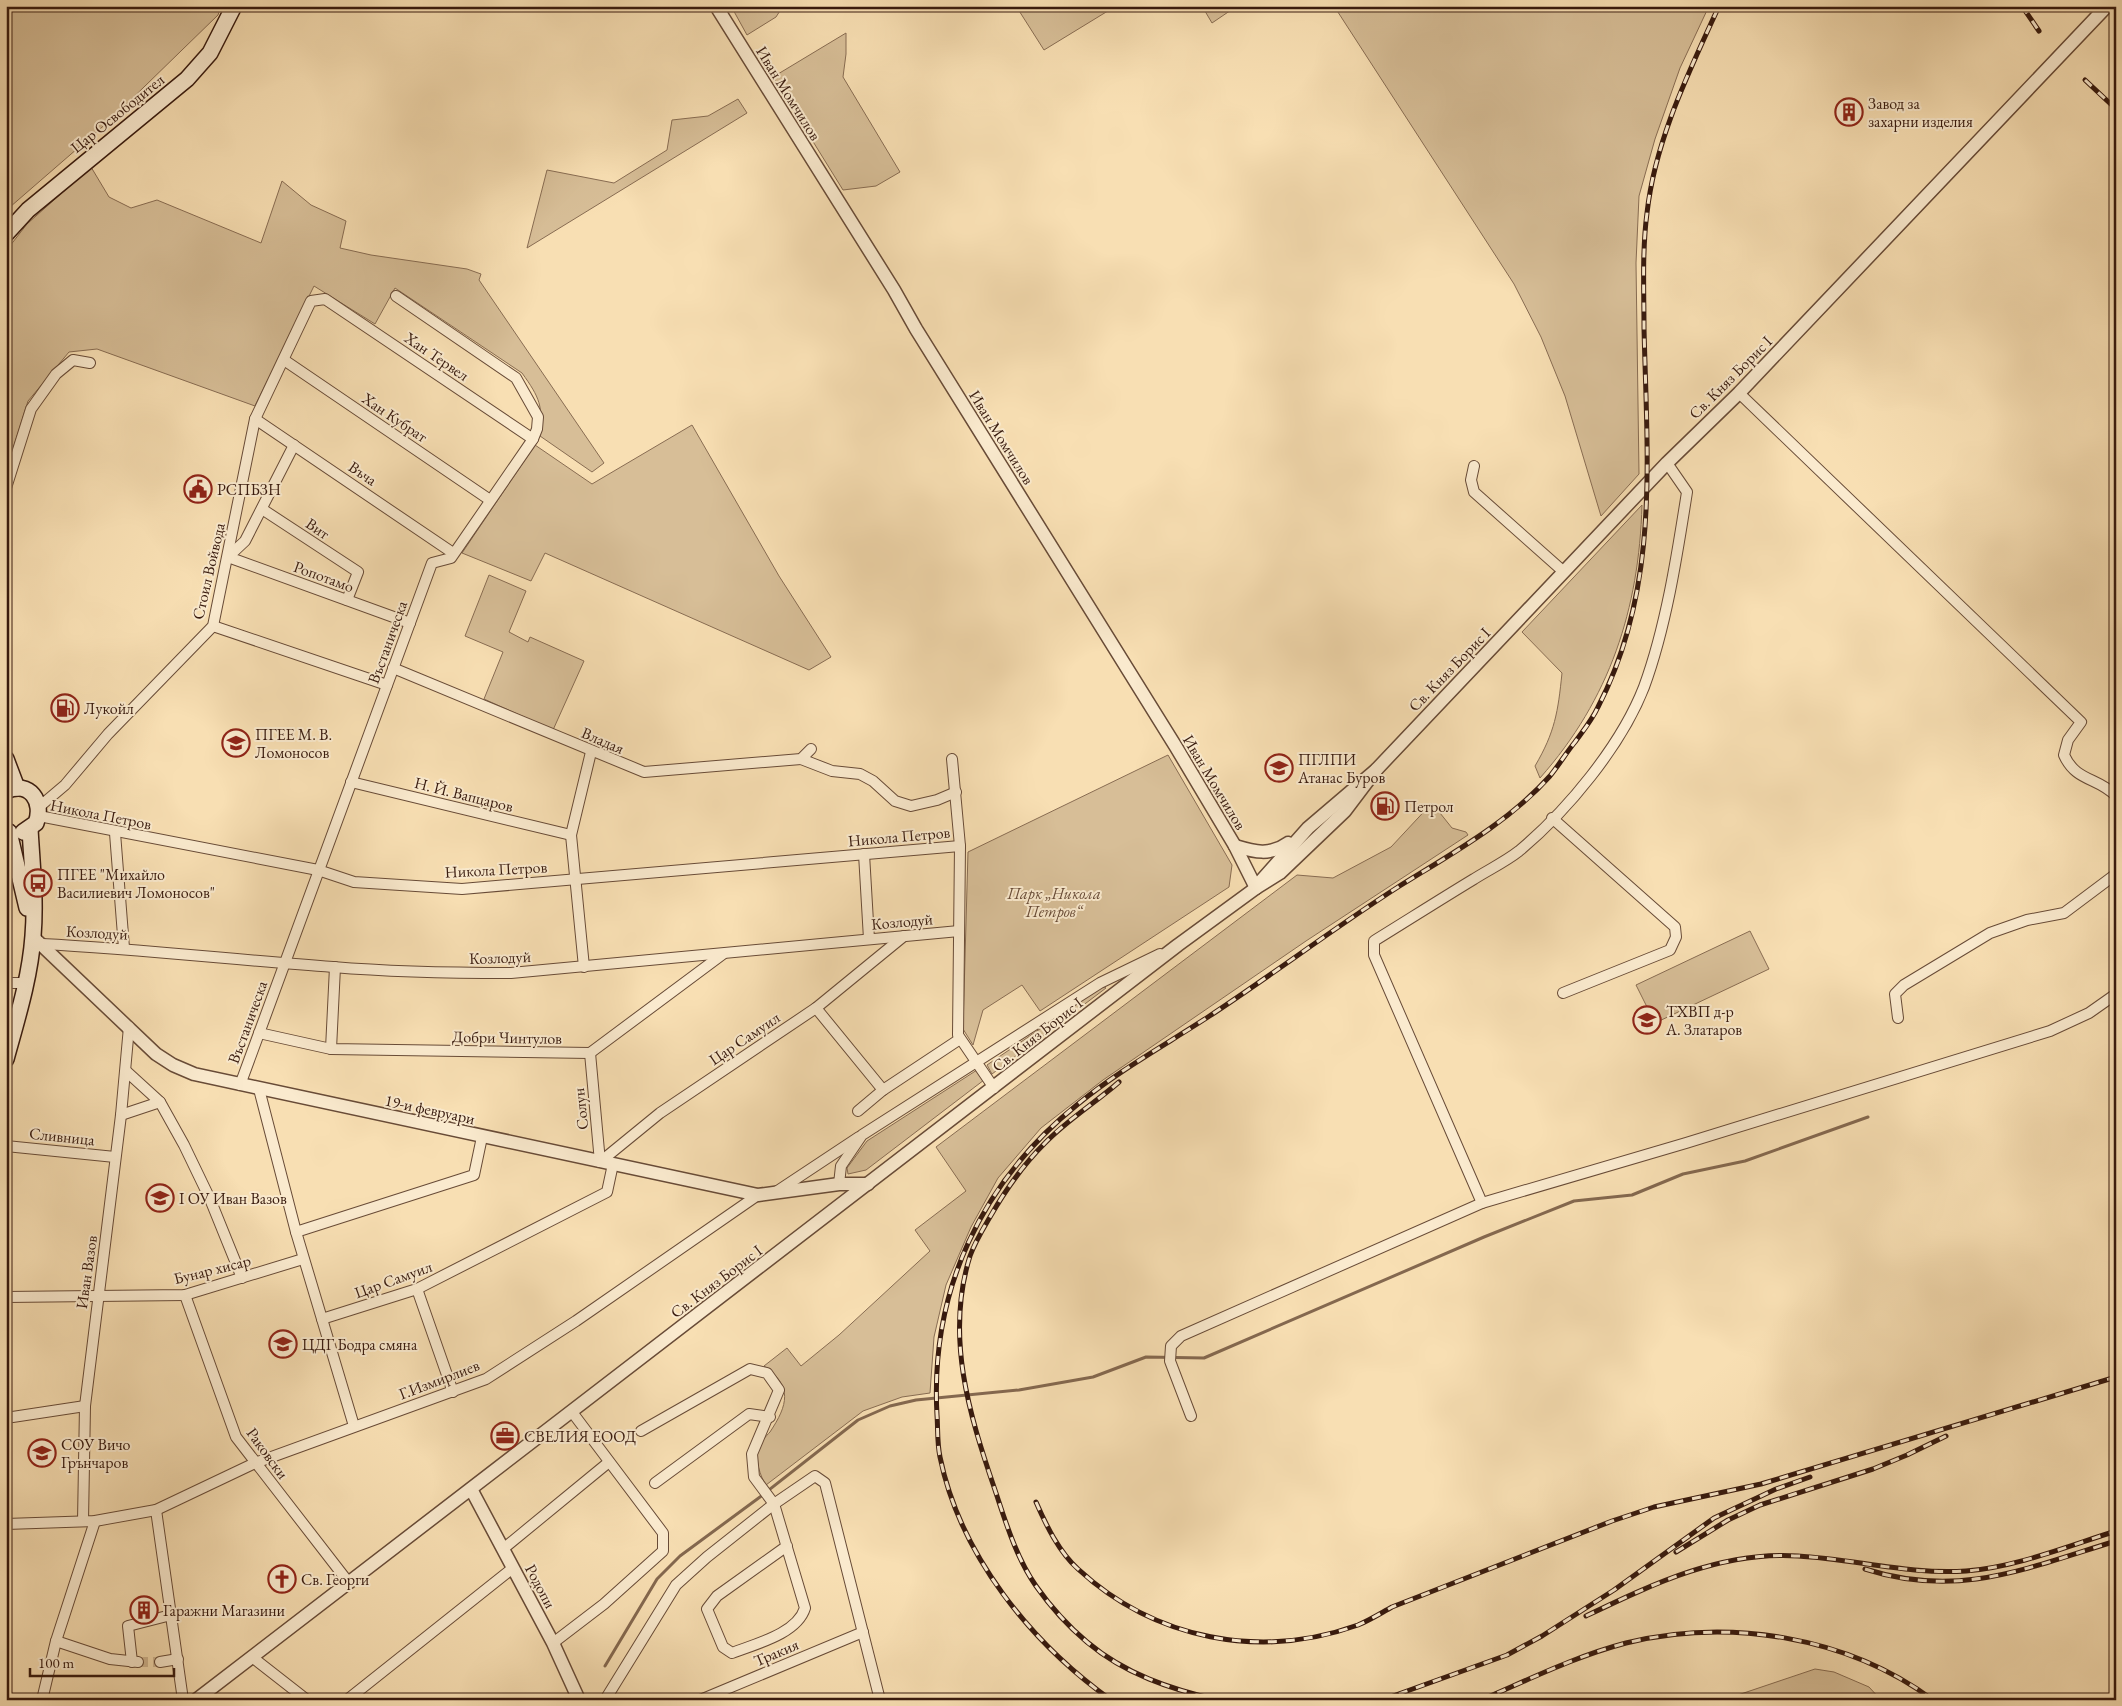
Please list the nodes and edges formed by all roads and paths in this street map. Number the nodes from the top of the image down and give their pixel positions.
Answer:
1 (234, 6) edge
2 (716, 6) edge
3 (2107, 6) edge
4 (6, 234) edge
5 (396, 296) dead end
6 (325, 299) joint
7 (284, 360) junction
8 (90, 363) dead end
9 (1739, 393) junction
10 (255, 419) junction
11 (533, 439) junction
12 (294, 445) junction
13 (1667, 463) junction
14 (1474, 466) dead end
15 (6, 488) edge
16 (490, 500) junction
17 (262, 509) junction
18 (453, 553) junction
19 (228, 557) junction
20 (1564, 572) junction
21 (347, 600) junction
22 (410, 623) junction
23 (213, 626) junction
24 (393, 668) junction
25 (388, 685) junction
26 (811, 749) dead end
27 (592, 752) junction
28 (6, 759) edge
29 (801, 759) junction
30 (952, 759) dead end
31 (1376, 770) junction
32 (350, 782) junction
33 (12, 789) edge
34 (956, 792) junction
35 (2116, 796) edge
36 (36, 817) junction
37 (1552, 818) junction
38 (1308, 828) junction
39 (115, 833) junction
40 (571, 836) junction
41 (8, 838) edge
42 (960, 846) junction
43 (1235, 846) junction
44 (864, 854) junction
45 (318, 870) junction
46 (2116, 874) edge
47 (574, 879) junction
48 (1256, 888) junction
49 (959, 931) junction
50 (904, 936) junction
51 (869, 940) junction
52 (37, 941) junction
53 (1178, 945) junction
54 (124, 948) junction
55 (724, 954) junction
56 (284, 963) junction
57 (584, 966) junction
58 (335, 968) junction
59 (6, 983) edge
60 (26, 983) junction
61 (1563, 993) dead end
62 (2116, 994) edge
63 (816, 1008) junction
64 (1898, 1018) dead end
65 (129, 1027) junction
66 (259, 1033) junction
67 (960, 1039) junction
68 (331, 1049) junction
69 (590, 1054) junction
70 (6, 1059) edge
71 (977, 1062) junction
72 (126, 1070) junction
73 (240, 1085) junction
74 (994, 1088) junction
75 (260, 1089) junction
76 (884, 1090) junction
77 (160, 1102) junction
78 (858, 1111) dead end
79 (121, 1115) junction
80 (862, 1135) junction
81 (482, 1137) junction
82 (6, 1146) edge
83 (115, 1157) junction
84 (607, 1163) junction
85 (839, 1184) junction
86 (868, 1184) junction
87 (776, 1192) junction
88 (758, 1195) junction
89 (1482, 1203) junction
90 (296, 1232) junction
91 (304, 1259) junction
92 (242, 1278) junction
93 (417, 1290) junction
94 (185, 1295) junction
95 (6, 1297) edge
96 (97, 1297) junction
97 (322, 1319) junction
98 (454, 1392) junction
99 (85, 1406) junction
100 (572, 1412) junction
101 (1191, 1416) dead end
102 (770, 1417) junction
103 (6, 1418) edge
104 (354, 1426) junction
105 (642, 1431) dead end
106 (609, 1462) junction
107 (255, 1463) junction
108 (655, 1483) dead end
109 (471, 1489) junction
110 (774, 1504) junction
111 (156, 1510) junction
112 (84, 1521) junction
113 (95, 1521) junction
114 (6, 1524) edge
115 (787, 1546) junction
116 (503, 1549) junction
117 (514, 1568) junction
118 (349, 1583) junction
119 (171, 1615) junction
120 (863, 1632) junction
121 (56, 1641) junction
122 (553, 1643) junction
123 (252, 1657) junction
124 (178, 1659) junction
125 (160, 1662) tunnel mouth
126 (576, 1698) edge
127 (42, 1700) edge
128 (183, 1700) edge
129 (196, 1700) edge
130 (307, 1700) edge
131 (347, 1700) edge
132 (605, 1700) edge
133 (700, 1700) edge
134 (880, 1700) edge

1 - 4 main road, Цар Освободител
2 - 43 street, Иван Момчилов
3 - 9 street, Св. Княз Борис I
5 - 11 street, Въстаническа
6 - 7 street, Стоил Войвода
6 - 11 street, Хан Тервел
7 - 10 street, Стоил Войвода
7 - 16 street, Хан Кубрат
8 - 15 street
9 - 13 street, Св. Княз Борис I
9 - 35 street
10 - 12 street, Въча
10 - 19 street, Стоил Войвода
11 - 16 street, Въстаническа
12 - 17 street
12 - 18 street, Въча
13 - 20 street, Св. Княз Борис I
13 - 37 street
14 - 20 street
16 - 18 street, Въстаническа
17 - 19 street
17 - 21 street, Вит
18 - 22 street, Въстаническа
19 - 21 street, Ропотамо
19 - 23 street, Стоил Войвода
20 - 31 street, Св. Княз Борис I
21 - 22 street, Ропотамо
22 - 24 street, Въстаническа
23 - 25 street
23 - 36 street, Стоил Войвода
24 - 25 street, Въстаническа
24 - 27 street, Владая
25 - 32 street, Въстаническа
26 - 29 street
27 - 29 street, Владая
27 - 40 street
28 - 33 main road
29 - 34 street
30 - 34 street
31 - 38 street, Св. Княз Борис I
31 - 48 street, Св. Княз Борис I
32 - 40 street, Н. Й. Вапцаров
32 - 45 street, Въстаническа
33 - 36 main road
34 - 42 street
36 - 39 street, Никола Петров
36 - 41 main road
36 - 52 main road
37 - 61 street
37 - 89 street
38 - 43 street
38 - 48 street, Св. Княз Борис I
39 - 45 street, Никола Петров
39 - 54 street
40 - 47 street
41 - 52 main road
42 - 44 street, Никола Петров
42 - 49 street
43 - 48 street, Иван Момчилов
44 - 47 street, Никола Петров
44 - 51 street
45 - 47 street, Никола Петров
45 - 56 street, Въстаническа
46 - 64 street
47 - 57 street
48 - 53 street, Св. Княз Борис I
49 - 50 street, Козлодуй
49 - 67 street
50 - 51 street, Козлодуй
50 - 63 street, Цар Самуил
51 - 55 street, Козлодуй
52 - 54 street, Козлодуй
52 - 60 main road
52 - 65 street, 19-и февруари
53 - 71 street
53 - 74 street, Св. Княз Борис I
54 - 56 street, Козлодуй
55 - 57 street, Козлодуй
55 - 69 street
56 - 58 street, Козлодуй
56 - 66 street, Въстаническа
57 - 58 street, Козлодуй
58 - 68 street
59 - 60 street
60 - 70 main road
62 - 89 street
63 - 76 street
63 - 84 street, Цар Самуил
65 - 72 street, Иван Вазов
65 - 73 street, 19-и февруари
66 - 68 street, Добри Чинтулов
66 - 73 street, Въстаническа
67 - 71 street
67 - 76 street
68 - 69 street, Добри Чинтулов
69 - 84 street, Солун
71 - 74 street
71 - 80 street
72 - 77 street
72 - 79 street, Иван Вазов
73 - 75 street, 19-и февруари
74 - 86 street, Св. Княз Борис I
75 - 81 street, 19-и февруари
75 - 90 street
76 - 78 street
77 - 79 street
77 - 92 street
79 - 83 street, Иван Вазов
80 - 85 street
80 - 87 street
81 - 84 street, 19-и февруари
81 - 90 street
82 - 83 street, Сливница
83 - 96 street, Иван Вазов
84 - 88 street, 19-и февруари
84 - 93 street, Цар Самуил
85 - 86 street, 19-и февруари
85 - 87 street, 19-и февруари
86 - 100 street, Св. Княз Борис I
87 - 88 street, 19-и февруари
88 - 98 street, Г.Измирлиев
89 - 101 street
90 - 91 street
91 - 92 street, Бунар хисар
91 - 97 street
92 - 94 street, Бунар хисар
93 - 97 street, Цар Самуил
93 - 98 street
94 - 96 street, Бунар хисар
94 - 107 street, Раковски
95 - 96 street, Бунар хисар
96 - 99 street, Иван Вазов
97 - 104 street
98 - 104 street, Г.Измирлиев
99 - 103 street
99 - 112 street, Иван Вазов
100 - 106 street
100 - 109 street, Св. Княз Борис I
102 - 105 street
102 - 108 street
102 - 110 street
104 - 107 street, Г.Измирлиев
106 - 116 street
106 - 122 street
107 - 111 street, Г.Измирлиев
107 - 118 street, Раковски
109 - 116 street, Родопи
109 - 118 street, Св. Княз Борис I
110 - 115 street
110 - 120 street
110 - 132 street
111 - 113 street, Г.Измирлиев
111 - 119 street
112 - 113 street, Г.Измирлиев
112 - 114 street, Г.Измирлиев
113 - 121 street
115 - 115 street
116 - 117 street, Родопи
117 - 122 street, Родопи
117 - 131 street
118 - 123 street, Св. Княз Борис I
119 - 121 street
119 - 124 street
120 - 133 street, Тракия
120 - 134 street
121 - 127 street
122 - 126 street, Родопи
123 - 129 street, Св. Княз Борис I
123 - 130 street
124 - 125 street
124 - 128 street

